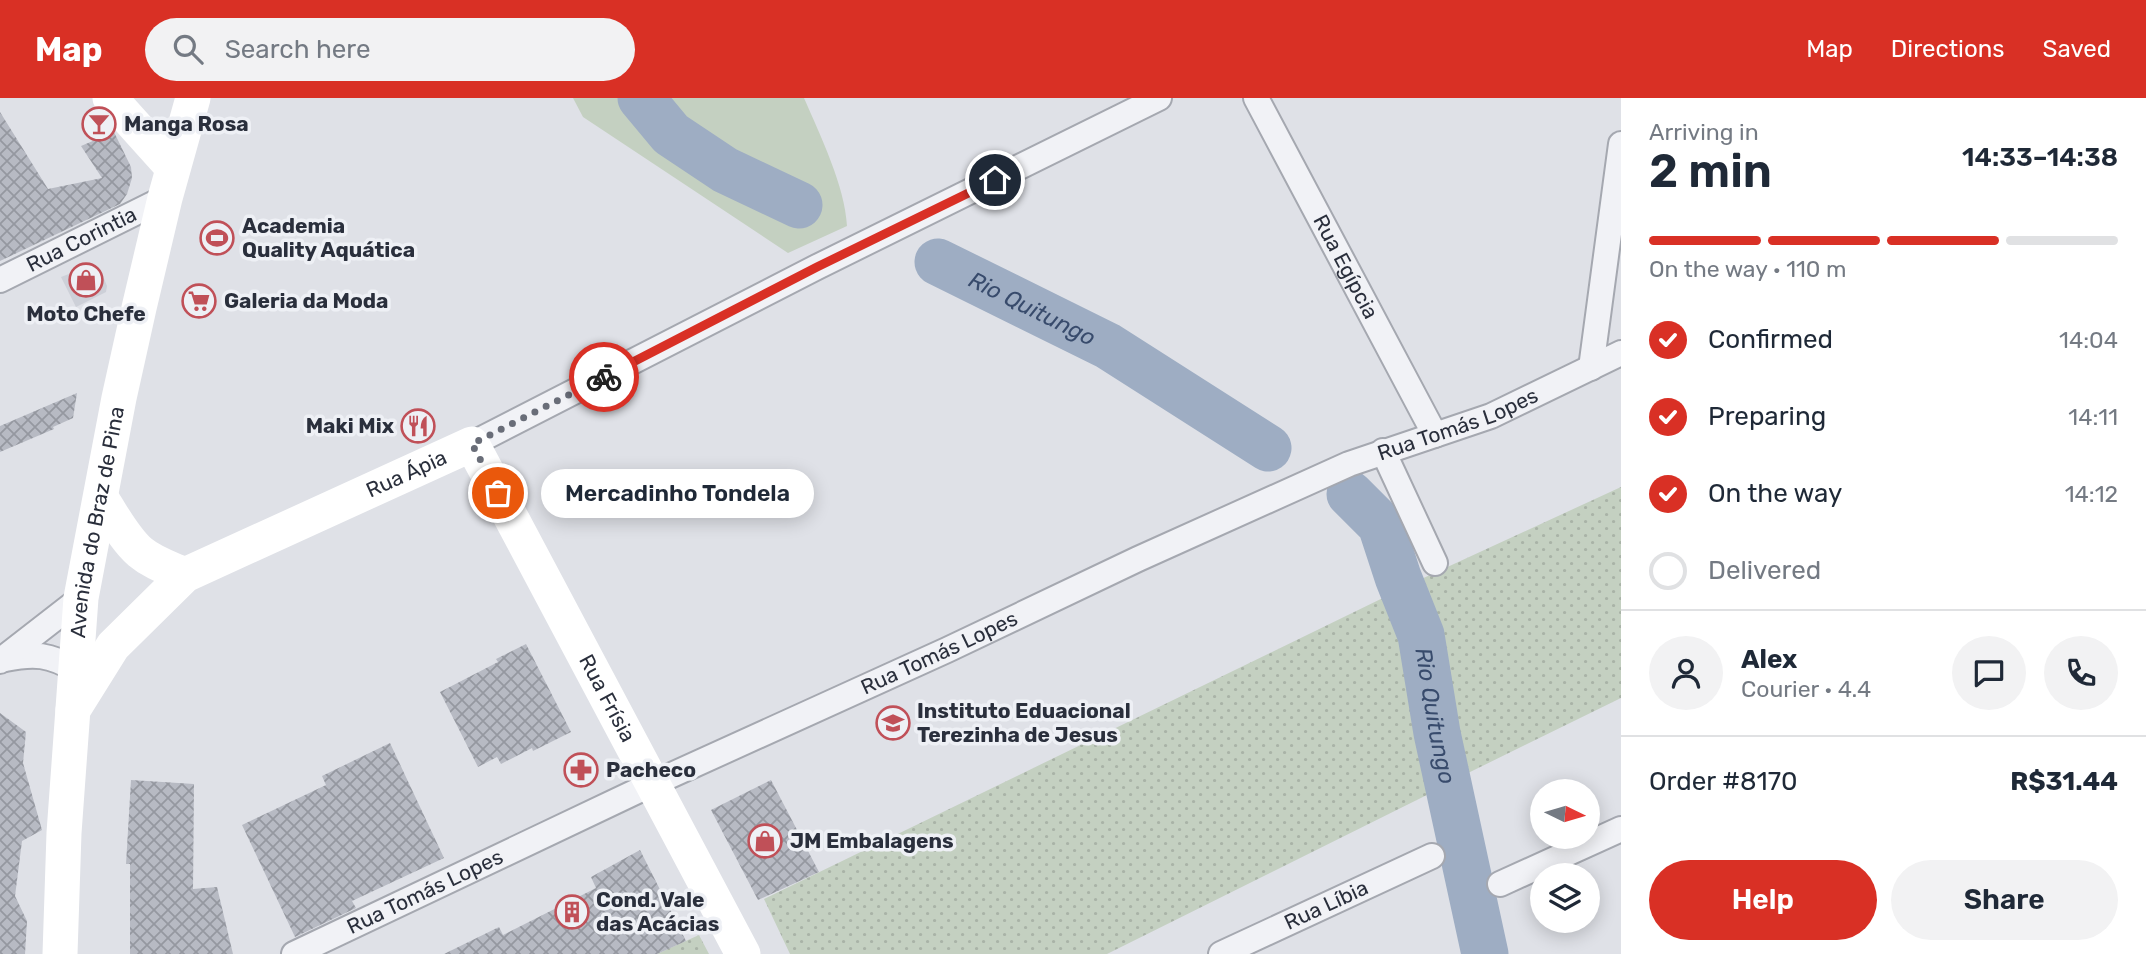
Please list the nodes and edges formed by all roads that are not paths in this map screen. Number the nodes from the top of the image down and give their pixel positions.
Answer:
1 (110, 98) edge
2 (193, 98) edge
3 (1159, 98) edge
4 (1256, 98) edge
5 (1621, 144) edge
6 (169, 183) junction
7 (0, 280) edge
8 (1621, 353) edge
9 (1591, 368) junction
10 (1435, 435) junction
11 (472, 444) junction
12 (1383, 451) junction
13 (101, 498) junction
14 (1435, 563) dead end
15 (185, 575) junction
16 (82, 598) junction
17 (2, 660) edge
18 (76, 670) junction
19 (73, 710) junction
20 (652, 784) junction
21 (1621, 829) edge
22 (1432, 856) dead end
23 (1500, 884) dead end
24 (60, 954) edge
25 (294, 954) edge
26 (743, 954) edge
27 (1222, 954) edge

1 - 6 main road
2 - 6 main road, Avenida do Braz de Pina
3 - 11 street, Rua Ápia
4 - 10 street, Rua Egípcia
5 - 9 street
6 - 7 street, Rua Corintia
6 - 13 main road, Avenida do Braz de Pina
8 - 9 street, Rua Tomás Lopes
9 - 10 street, Rua Tomás Lopes
10 - 12 street, Rua Tomás Lopes
11 - 15 main road, Rua Ápia
11 - 20 main road, Rua Frísia
12 - 14 street
12 - 20 street, Rua Tomás Lopes
13 - 15 main road
13 - 16 main road, Avenida do Braz de Pina
15 - 19 main road, Rua Ápia
16 - 17 street
16 - 18 main road, Avenida do Braz de Pina
17 - 18 street
18 - 19 main road, Avenida do Braz de Pina
19 - 24 main road, Avenida do Braz de Pina
20 - 25 street, Rua Tomás Lopes
20 - 26 main road, Rua Frísia
21 - 23 street
22 - 27 street, Rua Líbia

